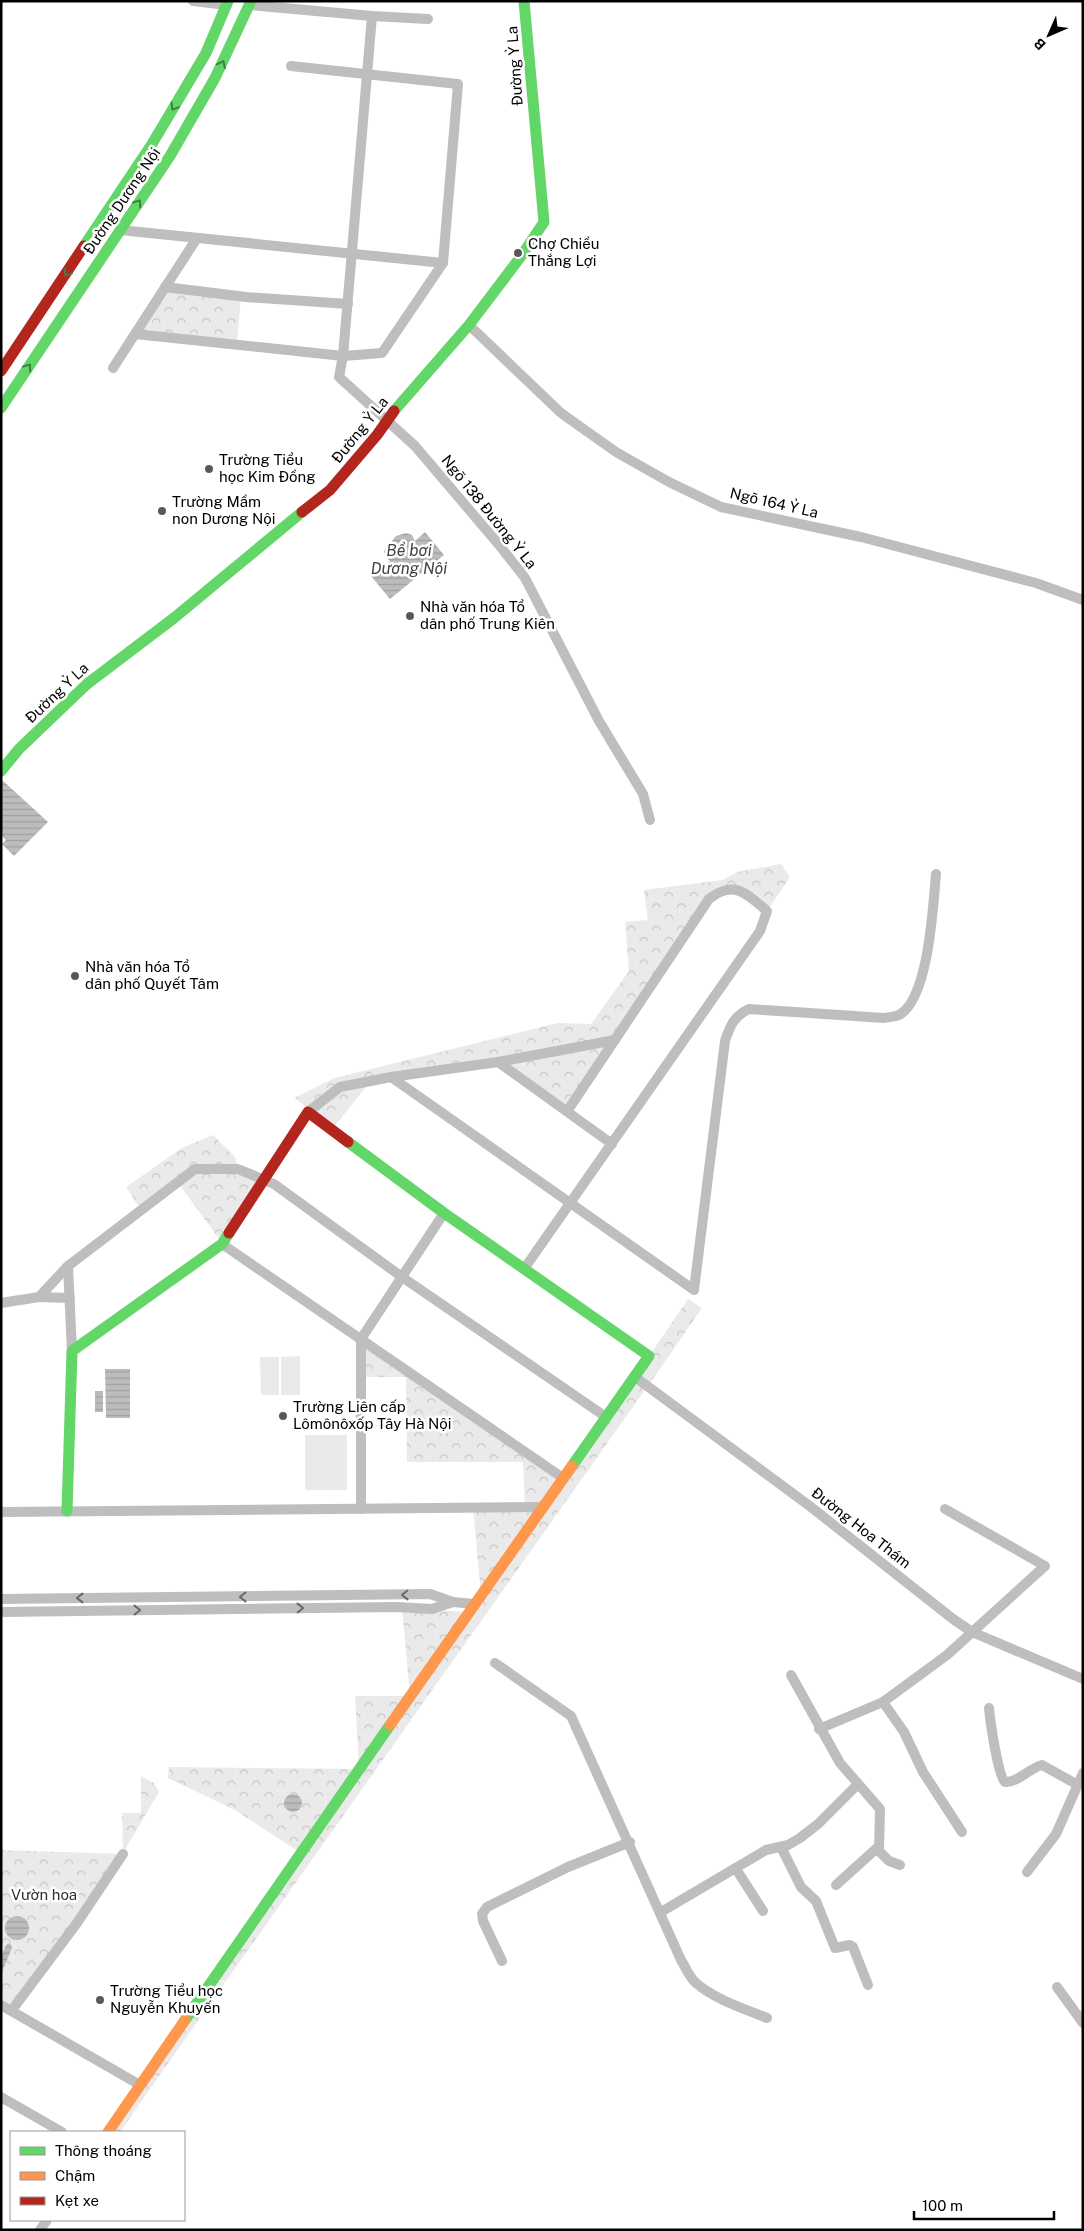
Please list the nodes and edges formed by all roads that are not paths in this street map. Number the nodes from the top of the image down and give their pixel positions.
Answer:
1 (193, 1) edge
2 (331, 1) edge
3 (524, 1) edge
4 (227, 3) edge
5 (251, 3) edge
6 (330, 12) junction
7 (372, 16) junction
8 (428, 19) dead end
9 (292, 66) dead end
10 (368, 74) junction
11 (152, 144) junction
12 (170, 156) junction
13 (120, 230) junction
14 (197, 238) junction
15 (352, 254) junction
16 (443, 263) junction
17 (166, 287) junction
18 (348, 304) junction
19 (469, 325) junction
20 (135, 334) junction
21 (343, 356) junction
22 (113, 368) dead end
23 (1, 372) edge
24 (1, 408) edge
25 (387, 419) junction
26 (1083, 600) edge
27 (1, 771) edge
28 (650, 820) dead end
29 (936, 874) dead end
30 (614, 1040) junction
31 (498, 1062) junction
32 (391, 1077) junction
33 (568, 1110) junction
34 (308, 1112) junction
35 (612, 1144) junction
36 (264, 1178) junction
37 (279, 1188) junction
38 (255, 1192) junction
39 (570, 1204) junction
40 (444, 1213) junction
41 (222, 1244) junction
42 (68, 1266) junction
43 (524, 1269) junction
44 (402, 1277) junction
45 (39, 1297) junction
46 (70, 1298) junction
47 (1, 1303) edge
48 (361, 1339) junction
49 (72, 1351) junction
50 (634, 1377) junction
51 (606, 1417) junction
52 (563, 1478) junction
53 (542, 1507) junction
54 (361, 1509) junction
55 (945, 1509) dead end
56 (66, 1511) junction
57 (1, 1512) edge
58 (1, 1599) edge
59 (452, 1602) junction
60 (475, 1604) junction
61 (1, 1612) edge
62 (972, 1632) junction
63 (495, 1663) dead end
64 (792, 1674) dead end
65 (1083, 1679) edge
66 (883, 1702) junction
67 (989, 1708) dead end
68 (819, 1728) junction
69 (1083, 1773) edge
70 (858, 1784) junction
71 (1078, 1785) junction
72 (962, 1832) dead end
73 (630, 1842) junction
74 (781, 1847) junction
75 (878, 1848) junction
76 (123, 1854) dead end
77 (900, 1865) dead end
78 (736, 1869) junction
79 (1027, 1872) dead end
80 (836, 1885) dead end
81 (661, 1912) junction
82 (763, 1912) dead end
83 (502, 1961) dead end
84 (868, 1985) dead end
85 (1057, 1987) dead end
86 (1, 2005) edge
87 (12, 2010) junction
88 (767, 2018) dead end
89 (1083, 2023) edge
90 (140, 2086) junction
91 (1, 2097) edge
92 (60, 2131) edge
93 (109, 2131) edge

1 - 4 street
2 - 6 street
3 - 19 street, Đường Ỷ La
4 -> 11 street, Đường Dương Nội
5 - 6 street
12 -> 5 street, Đường Dương Nội
6 - 7 street
7 - 8 street
7 - 10 street
9 - 10 street
10 - 15 street
10 - 16 street
11 - 12 street
11 -> 23 street, Đường Dương Nội
13 -> 12 street, Đường Dương Nội
13 - 14 street
24 -> 13 street, Đường Dương Nội
14 - 15 street
14 - 17 street
15 - 16 street
15 - 18 street
16 - 21 street
17 - 18 street
17 - 20 street
18 - 21 street
19 - 25 street, Đường Ỷ La
19 - 26 street, Ngõ 164 Ỷ La
20 - 21 street
20 - 22 street
21 - 25 street, Ngõ 138 Đường Ỷ La
25 - 27 street, Đường Ỷ La
25 - 28 street, Ngõ 138 Đường Ỷ La
29 - 39 street
30 - 31 street
30 - 33 street
30 - 35 street
31 - 32 street
31 - 33 street
32 - 34 street
32 - 39 street
33 - 35 street
34 - 36 street
34 - 40 street
35 - 39 street
36 - 37 street
36 - 38 street
36 - 42 street
37 - 38 street
37 - 44 street
38 - 41 street
39 - 43 street
40 - 43 street
40 - 44 street
41 - 48 street
41 - 49 street
42 - 45 street
42 - 46 street
43 - 50 street
44 - 48 street
44 - 51 street
45 - 46 street
45 - 47 street
46 - 49 street
48 - 52 street
48 - 54 street
49 - 56 street
50 - 51 street
50 - 62 street, Đường Hoa Thám
51 - 52 street
52 - 53 street
53 - 54 street
53 - 60 street
54 - 56 street
55 - 62 street
56 - 57 street
59 -> 58 street
59 - 60 street
61 -> 59 street
60 - 90 street
62 - 65 street, Đường Hoa Thám
62 - 66 street
63 - 73 street
64 - 68 street
66 - 68 street
66 - 72 street
67 - 71 street
68 - 70 street
69 - 71 street
70 - 74 street
70 - 75 street
71 - 79 street
73 - 81 street
73 - 83 street
74 - 78 street
74 - 84 street
75 - 77 street
75 - 80 street
76 - 87 street
78 - 81 street
78 - 82 street
81 - 88 street
85 - 89 street
86 - 87 street
87 - 90 street
90 - 93 street
91 - 92 street

